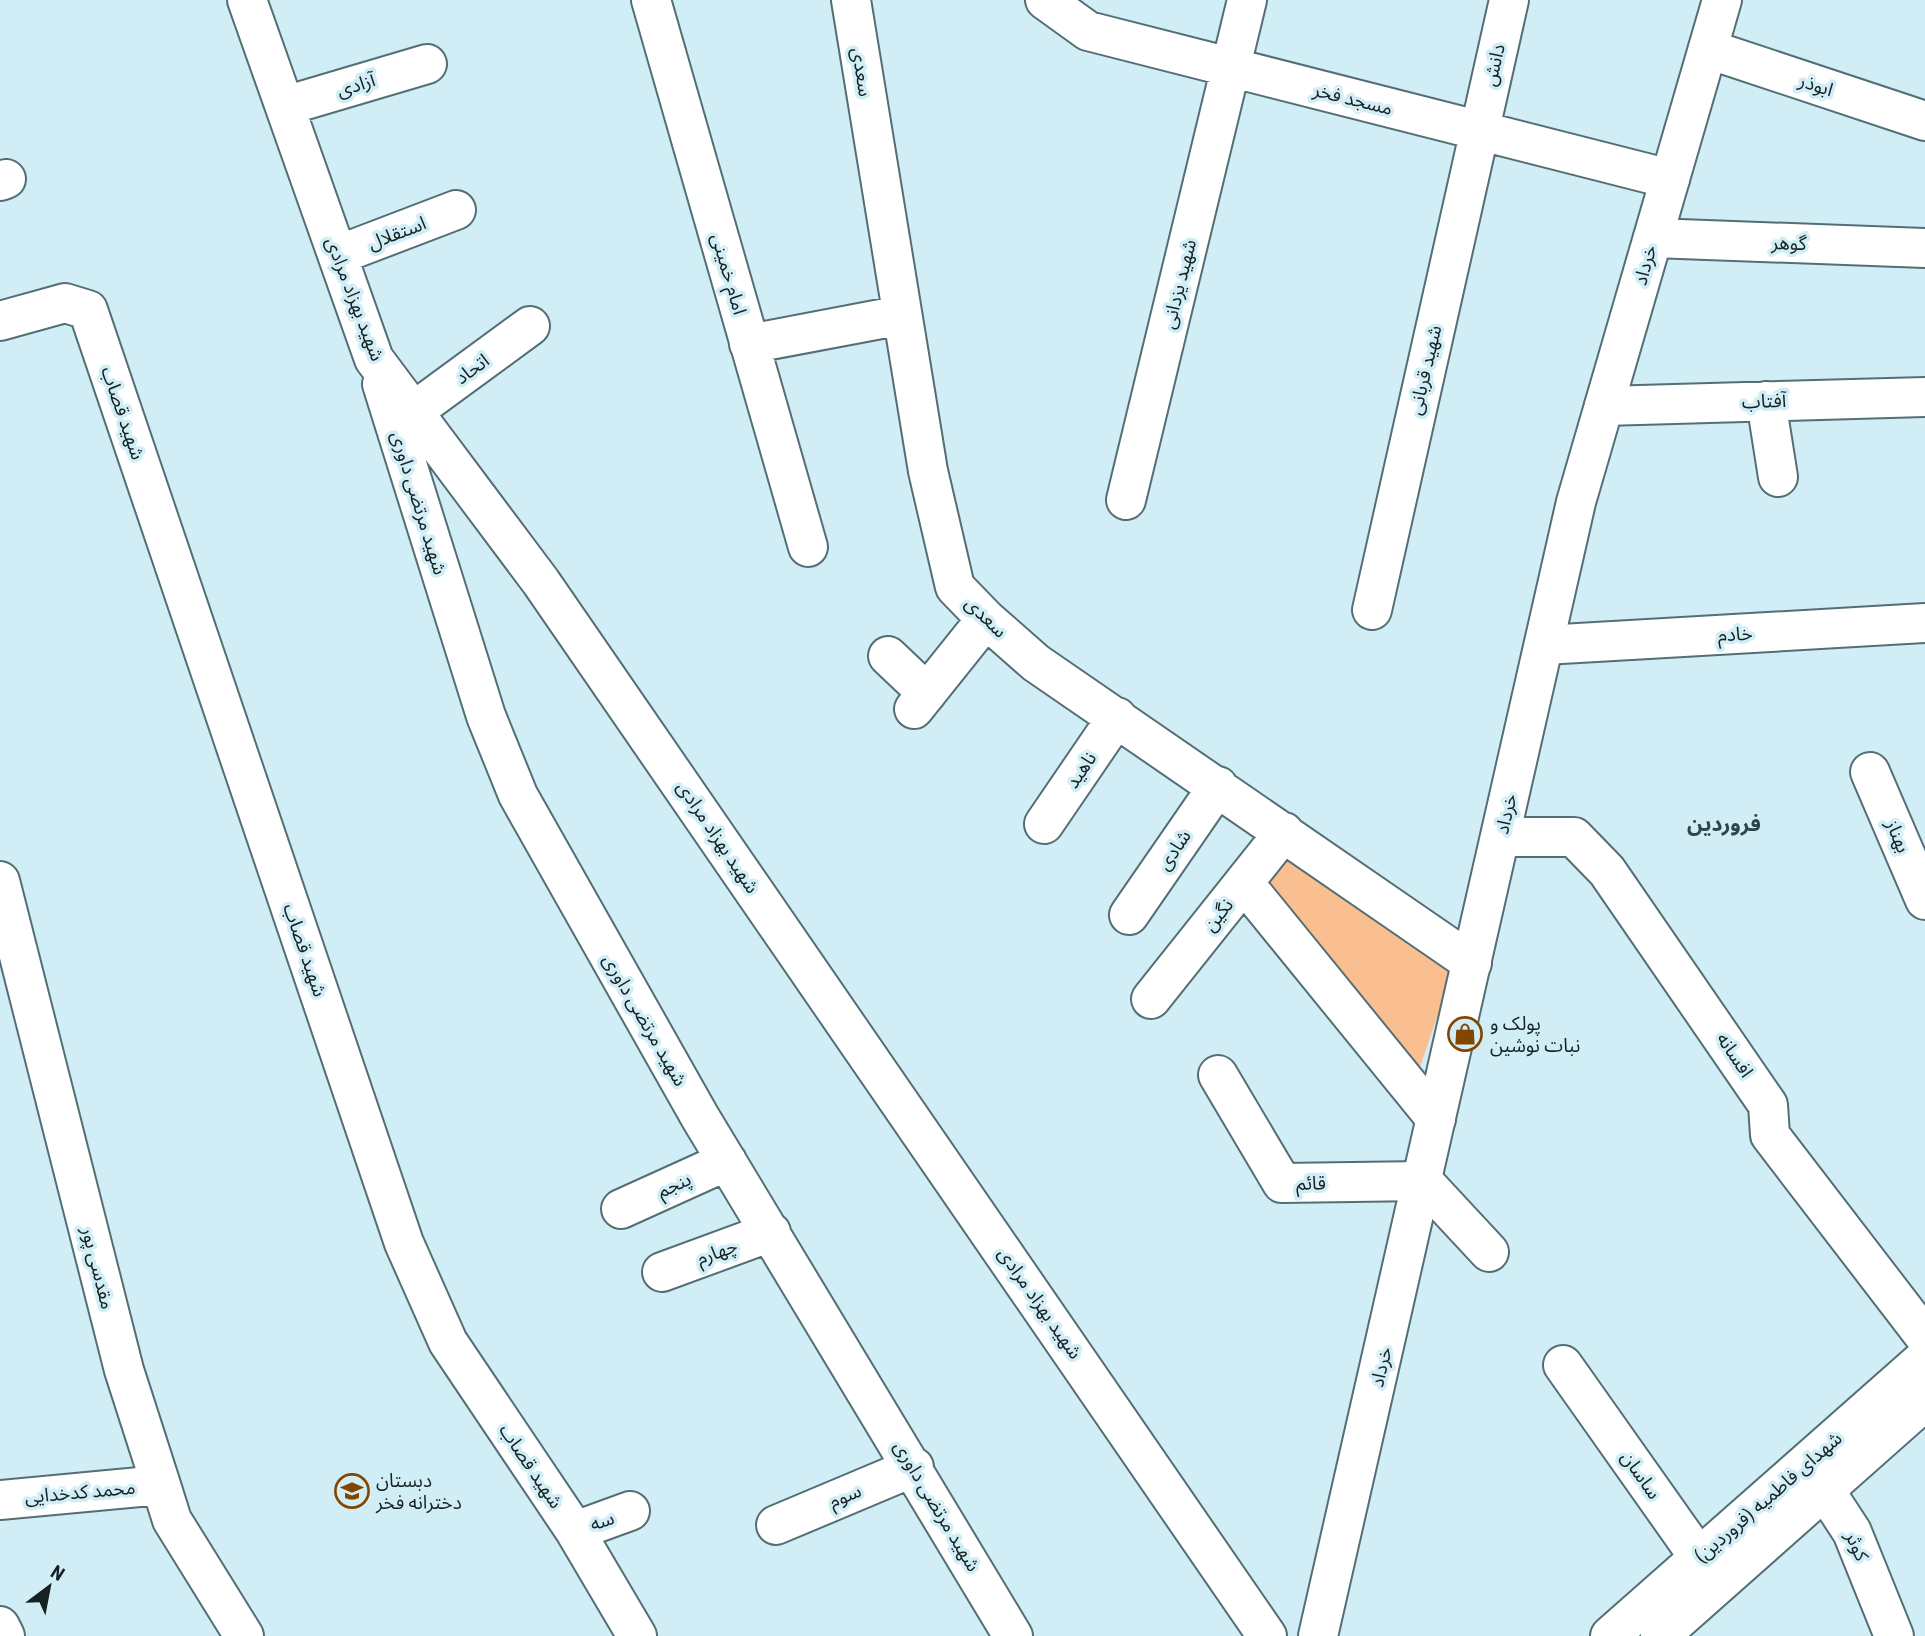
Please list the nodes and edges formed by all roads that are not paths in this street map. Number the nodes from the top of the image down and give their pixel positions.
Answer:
1 (247, 0) edge
2 (651, 0) edge
3 (851, 0) edge
4 (1045, 0) edge
5 (1247, 0) edge
6 (1509, 0) edge
7 (1722, 0) edge
8 (1707, 49) junction
9 (427, 64) dead end
10 (1232, 68) junction
11 (285, 106) junction
12 (1925, 121) edge
13 (1479, 131) junction
14 (1670, 179) junction
15 (456, 210) dead end
16 (1653, 239) junction
17 (1925, 248) edge
18 (338, 255) junction
19 (902, 316) junction
20 (0, 321) edge
21 (530, 326) dead end
22 (749, 344) junction
23 (374, 359) junction
24 (1925, 397) edge
25 (1766, 401) junction
26 (1604, 406) junction
27 (415, 411) junction
28 (1779, 477) dead end
29 (1126, 500) dead end
30 (808, 547) dead end
31 (1372, 610) dead end
32 (986, 620) junction
33 (1925, 623) edge
34 (1544, 645) junction
35 (888, 656) dead end
36 (1117, 717) junction
37 (1870, 772) dead end
38 (1218, 786) junction
39 (1044, 824) dead end
40 (1284, 832) junction
41 (1501, 836) junction
42 (0, 881) edge
43 (1244, 883) junction
44 (1925, 900) edge
45 (1129, 915) dead end
46 (9, 956) edge
47 (1472, 963) junction
48 (1151, 999) dead end
49 (1218, 1075) dead end
50 (1437, 1119) junction
51 (727, 1161) junction
52 (1423, 1181) junction
53 (621, 1209) dead end
54 (771, 1233) junction
55 (1489, 1252) dead end
56 (662, 1272) dead end
57 (1925, 1338) edge
58 (1925, 1357) edge
59 (1563, 1365) dead end
60 (1925, 1401) edge
61 (914, 1468) junction
62 (1817, 1477) junction
63 (161, 1485) junction
64 (0, 1500) edge
65 (630, 1511) dead end
66 (776, 1525) dead end
67 (575, 1531) junction
68 (1709, 1571) junction
69 (0, 1626) edge
70 (1620, 1633) edge
71 (5, 1636) edge
72 (244, 1636) edge
73 (637, 1636) edge
74 (1013, 1636) edge
75 (1266, 1636) edge
76 (1318, 1636) edge
77 (1660, 1636) edge
78 (1894, 1636) edge

1 - 11 street, شهید بهزاد مرادی
2 - 22 street, امام خمینی
3 - 19 street, سعدی
4 - 10 street, مسجد فخر
5 - 10 street, شهید یزدانی
6 - 13 street, دانش
7 - 8 street, خرداد
8 - 12 street, ابوذر
8 - 14 street, خرداد
9 - 11 street, آزادی
10 - 13 street, مسجد فخر
10 - 29 street, شهید یزدانی
11 - 18 street, شهید بهزاد مرادی
13 - 14 street, مسجد فخر
13 - 31 street, شهید قربانی
14 - 16 street, خرداد
15 - 18 street, استقلال
16 - 17 street, گوهر
16 - 26 street, خرداد
18 - 23 street, شهید بهزاد مرادی
19 - 22 street
19 - 32 street, سعدی
20 - 67 street, شهید قصاب
21 - 27 street, اتحاد
22 - 30 street, امام خمینی
23 - 27 street, شهید بهزاد مرادی
23 - 51 street, شهید مرتضی داوری
24 - 25 street, آفتاب
25 - 26 street, آفتاب
25 - 28 street
26 - 34 street, خرداد
27 - 75 street, شهید بهزاد مرادی
32 - 35 street
32 - 36 street, سعدی
33 - 34 street, خادم
34 - 41 street, خرداد
36 - 38 street, سعدی
36 - 39 street, ناهید
37 - 44 street, بهناز
38 - 40 street, سعدی
38 - 45 street, شادی
40 - 43 street, نگین
40 - 47 street, سعدی
41 - 47 street, خرداد
41 - 57 street, افسانه
42 - 46 street, مقدسی پور
43 - 48 street, نگین
43 - 50 street
46 - 63 street, مقدسی پور
47 - 50 street, خرداد
49 - 52 street, قائم
50 - 52 street, خرداد
51 - 53 street, پنجم
51 - 54 street, شهید مرتضی داوری
52 - 55 street
52 - 76 street, خرداد
54 - 56 street, چهارم
54 - 61 street, شهید مرتضی داوری
58 - 62 street, شهدای فاطمیه (فروردین)
59 - 68 street, ساسان
60 - 62 street, شهدای فاطمیه (فروردین)
61 - 66 street, سوم
61 - 74 street, شهید مرتضی داوری
62 - 68 street, شهدای فاطمیه (فروردین)
62 - 78 street, کوثر
63 - 64 street, محمد کدخدایی
63 - 72 street, مقدسی پور
65 - 67 street, سه
67 - 73 street, شهید قصاب
68 - 70 street, شهدای فاطمیه (فروردین)
68 - 77 street, شهدای فاطمیه (فروردین)
69 - 71 street

